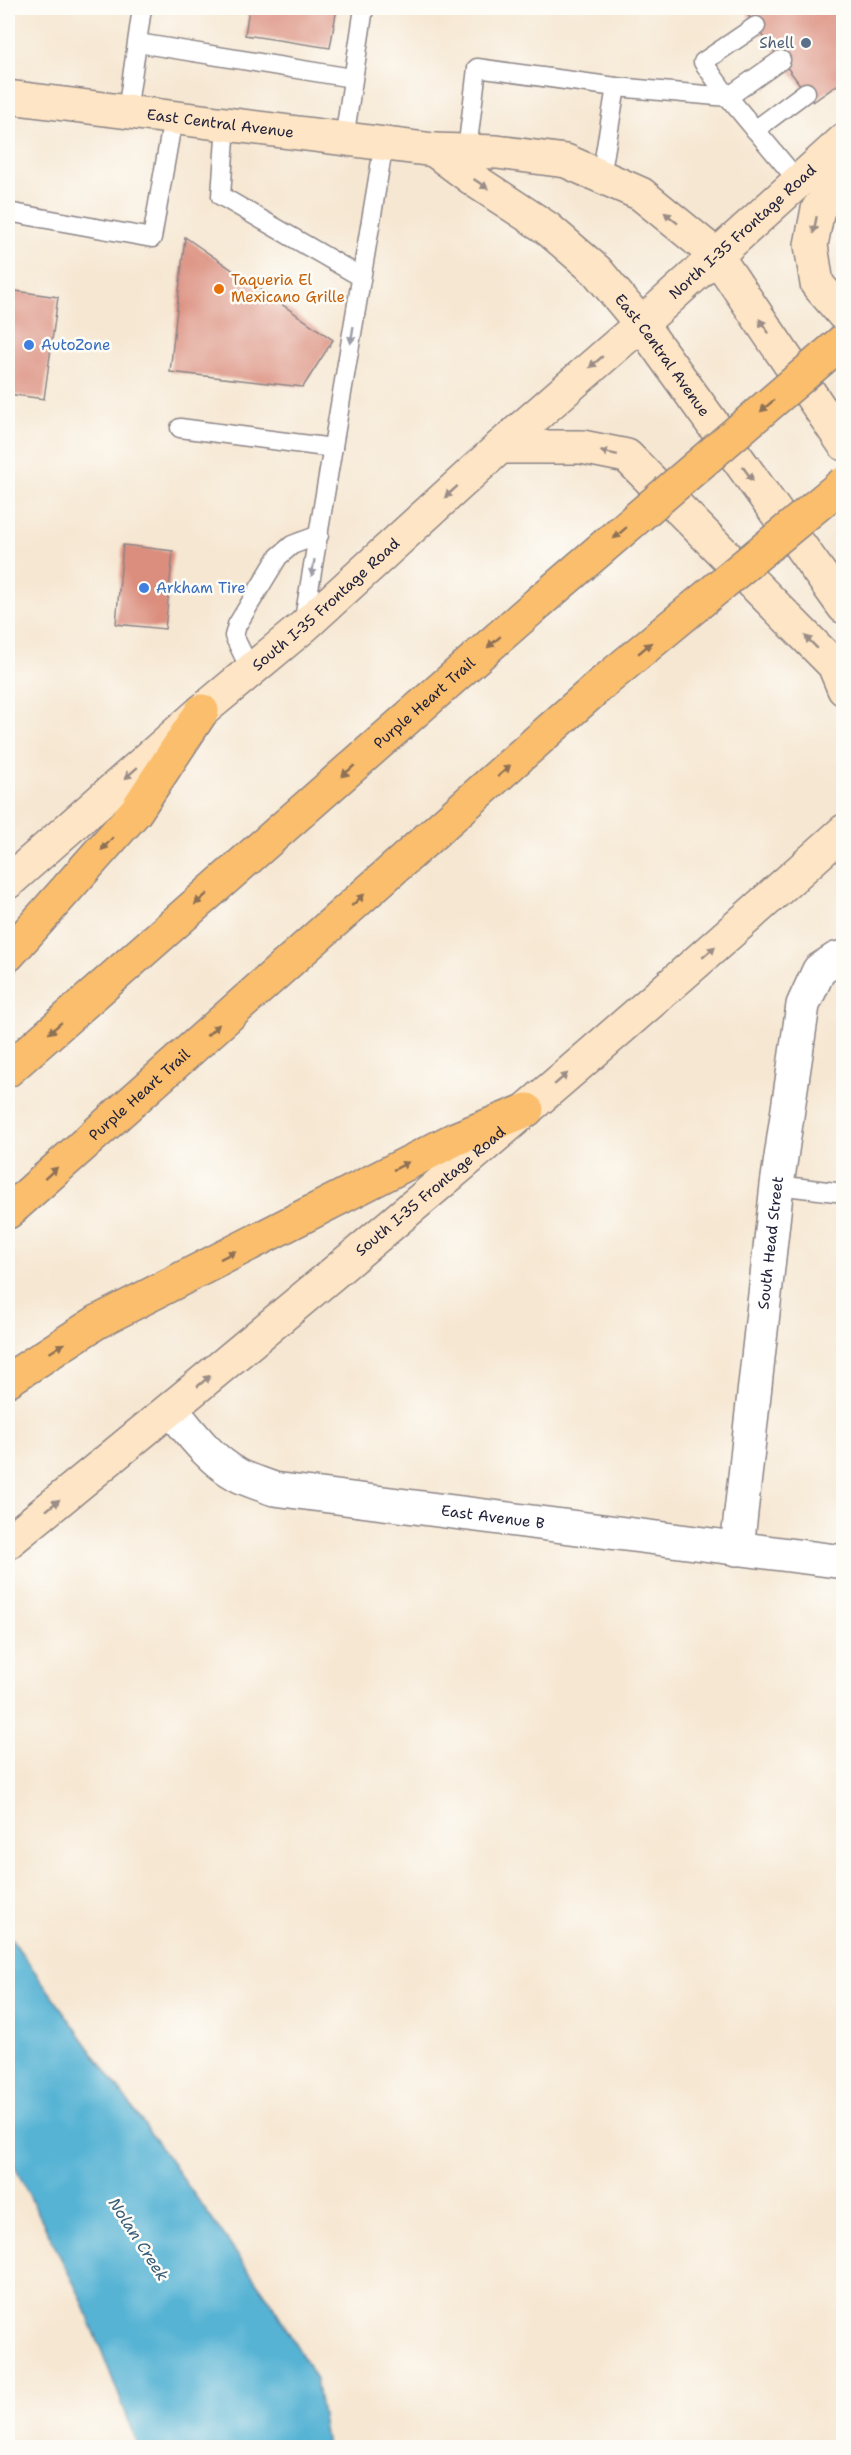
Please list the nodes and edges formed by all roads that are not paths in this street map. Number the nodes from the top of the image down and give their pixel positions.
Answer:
1 (142, 8) edge
2 (364, 8) edge
3 (756, 26) dead end
4 (138, 43) junction
5 (781, 60) dead end
6 (352, 78) junction
7 (616, 87) junction
8 (806, 92) dead end
9 (8, 96) edge
10 (728, 98) junction
11 (127, 112) junction
12 (173, 118) junction
13 (226, 124) junction
14 (755, 130) junction
15 (344, 139) junction
16 (843, 140) edge
17 (384, 143) junction
18 (434, 150) junction
19 (467, 151) junction
20 (843, 176) edge
21 (601, 177) junction
22 (798, 181) junction
23 (8, 212) edge
24 (716, 255) junction
25 (362, 277) junction
26 (843, 315) edge
27 (640, 324) junction
28 (843, 340) edge
29 (180, 428) dead end
30 (843, 444) edge
31 (500, 447) junction
32 (333, 448) junction
33 (843, 483) edge
34 (319, 535) junction
35 (843, 607) edge
36 (303, 627) junction
37 (250, 671) junction
38 (843, 689) edge
39 (202, 711) junction
40 (843, 804) edge
41 (843, 831) edge
42 (10, 878) edge
43 (746, 919) junction
44 (8, 955) edge
45 (843, 957) edge
46 (8, 1070) edge
47 (527, 1110) junction
48 (777, 1185) junction
49 (843, 1193) edge
50 (8, 1212) edge
51 (8, 1380) edge
52 (171, 1409) junction
53 (8, 1542) edge
54 (737, 1548) junction
55 (843, 1562) edge

1 - 4 lane
2 - 6 lane
3 - 10 lane
4 - 6 lane
4 - 11 lane
5 - 10 lane
6 - 15 lane
7 - 10 lane
7 - 19 lane
7 - 21 lane
8 - 14 lane
9 - 11 main road, East Central Avenue
10 - 14 lane
11 - 12 main road, East Central Avenue
12 - 13 main road, East Central Avenue
12 - 23 lane
13 - 15 main road, East Central Avenue
13 - 25 lane
14 - 22 lane
15 - 17 main road, East Central Avenue
16 - 22 main road, North I-35 Frontage Road
17 - 18 main road, East Central Avenue
17 - 25 lane
18 - 19 main road, East Central Avenue
18 -> 27 main road, East Central Avenue
19 - 21 main road, East Central Avenue
20 -> 26 main road
24 -> 21 main road, East Central Avenue
22 - 24 main road, North I-35 Frontage Road
24 - 27 main road, North I-35 Frontage Road
30 -> 24 main road, East Central Avenue
25 -> 32 lane
27 -> 31 main road, South I-35 Frontage Road
27 -> 35 main road, East Central Avenue
28 -> 46 highway, Purple Heart Trail, bridge
29 - 32 lane
31 -> 36 main road, South I-35 Frontage Road
38 -> 31 main road
32 - 34 lane
50 -> 33 highway, Purple Heart Trail, bridge
34 -> 36 lane
34 - 37 lane
36 - 37 main road, South I-35 Frontage Road
37 - 39 main road, South I-35 Frontage Road
39 -> 42 main road, South I-35 Frontage Road
39 -> 44 highway
40 - 43 main road
41 - 43 main road, South I-35 Frontage Road
47 -> 43 main road, South I-35 Frontage Road
45 - 48 street, South Head Street
51 -> 47 highway
52 -> 47 main road, South I-35 Frontage Road
48 - 49 lane
48 - 54 street, South Head Street
53 -> 52 main road, South I-35 Frontage Road
52 - 54 street, East Avenue B
54 - 55 street, East Avenue B

